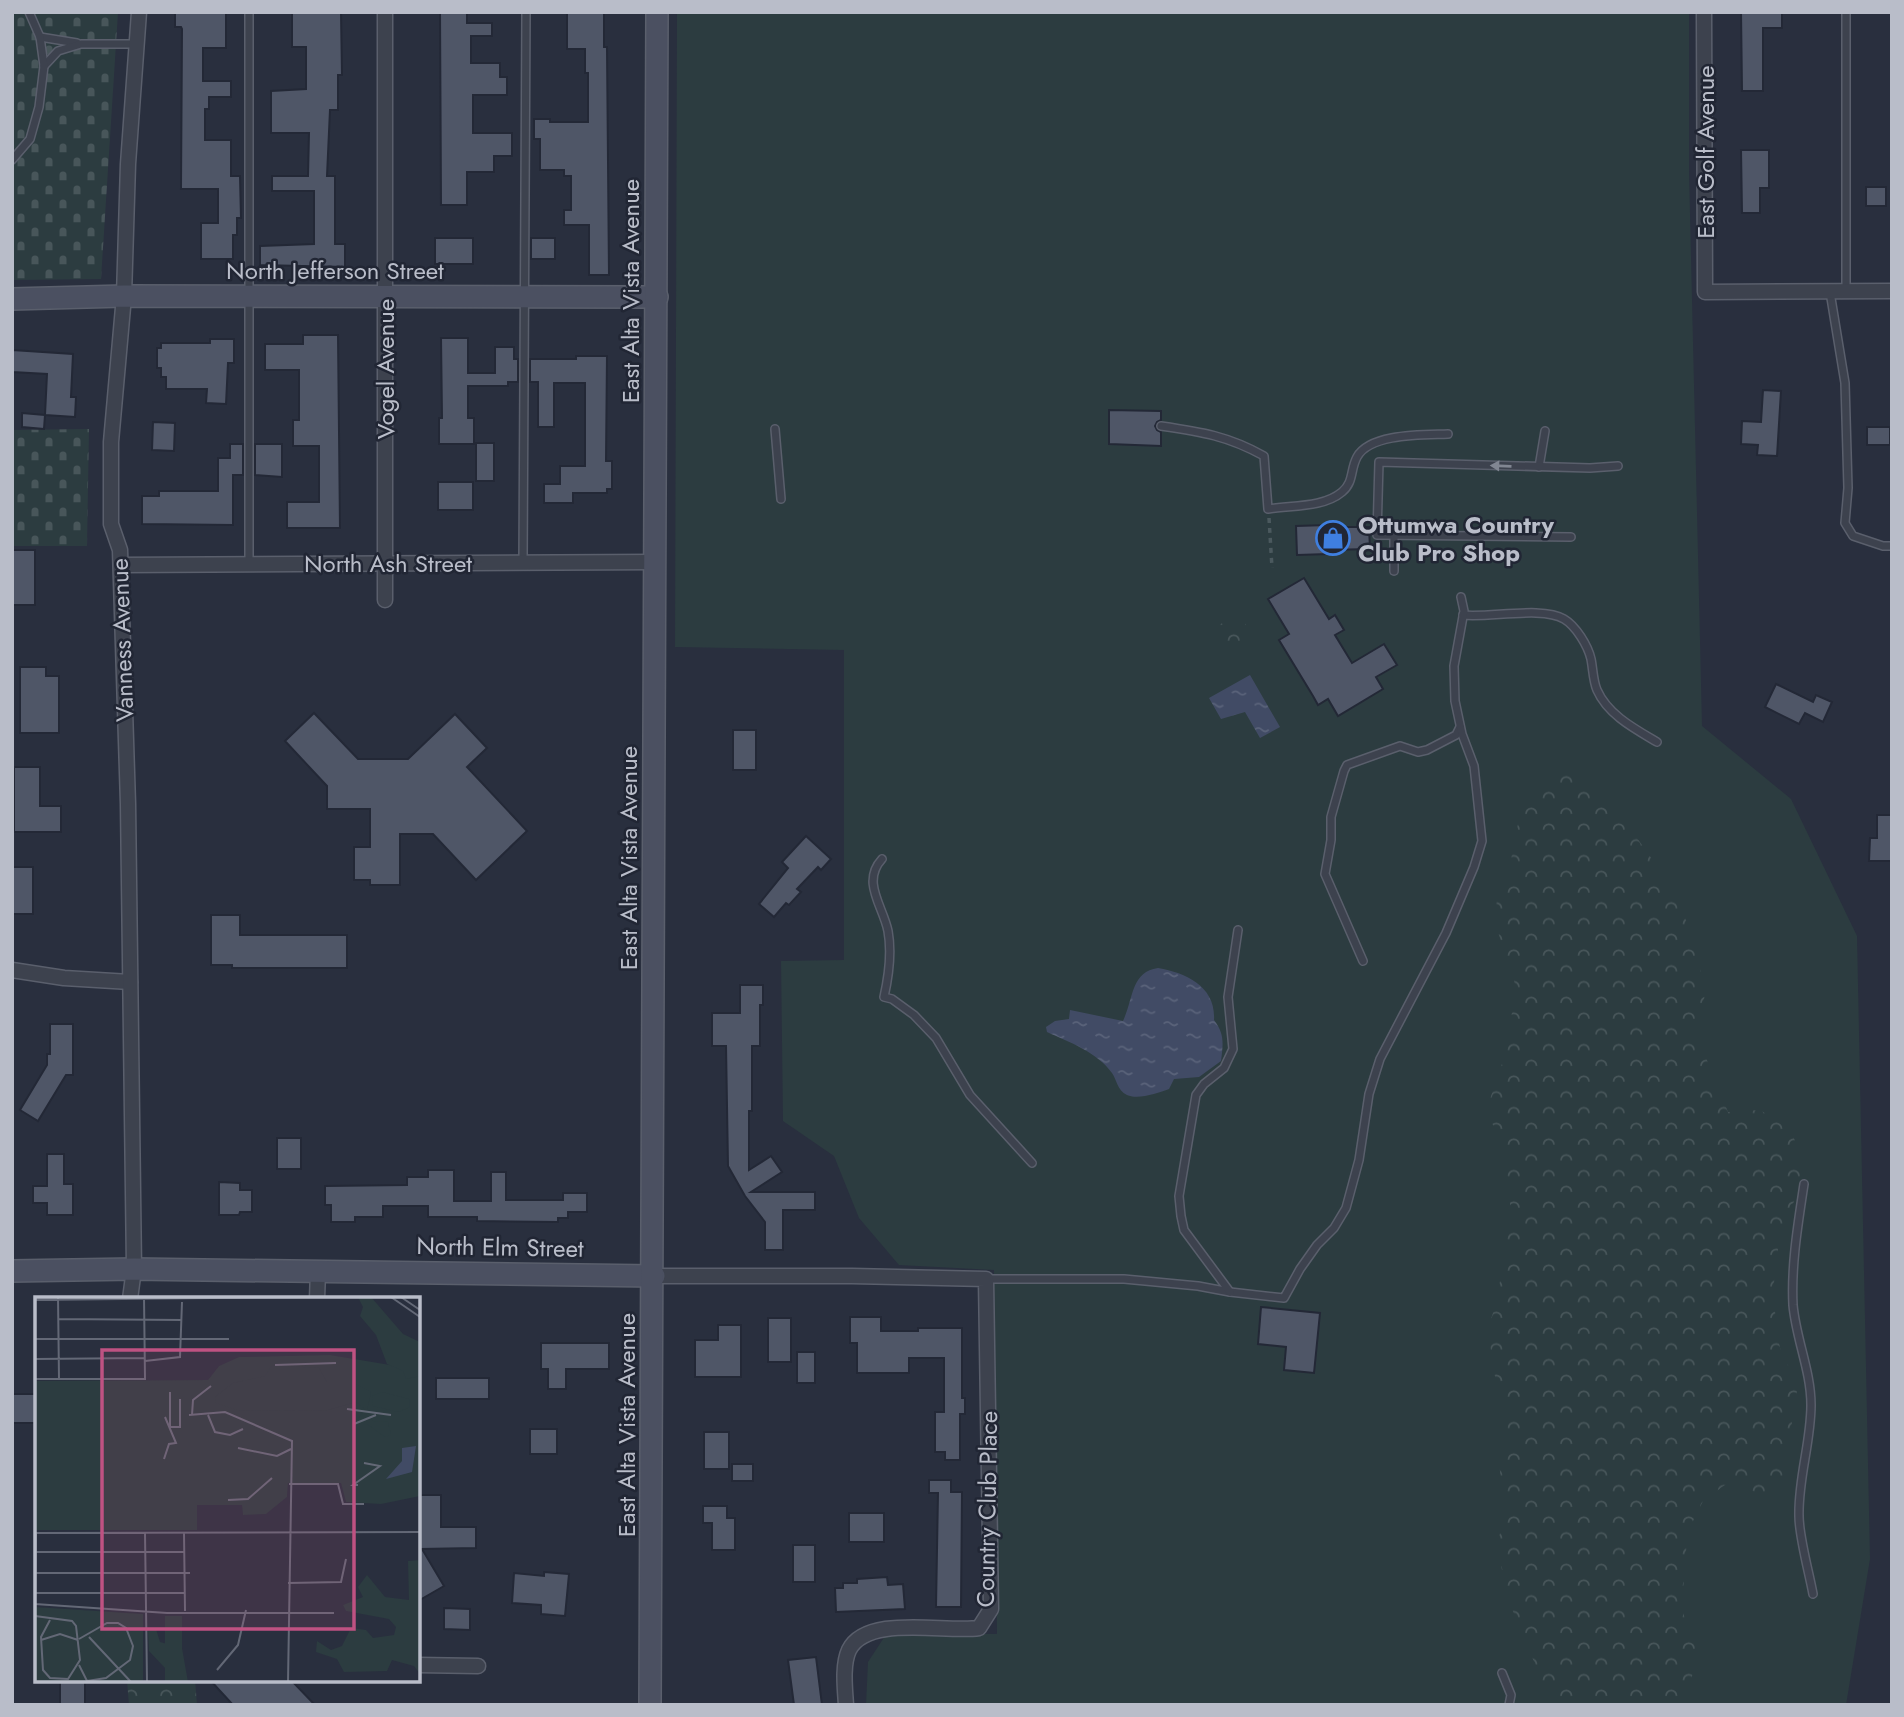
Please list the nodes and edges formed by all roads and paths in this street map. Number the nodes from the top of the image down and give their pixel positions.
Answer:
1 (29, 12) edge
2 (139, 12) edge
3 (249, 12) edge
4 (385, 12) edge
5 (526, 12) edge
6 (657, 12) edge
7 (1704, 12) edge
8 (1846, 12) edge
9 (40, 37) junction
10 (81, 44) junction
11 (137, 44) junction
12 (44, 66) junction
13 (12, 160) edge
14 (1892, 291) edge
15 (1830, 292) junction
16 (1846, 292) junction
17 (124, 296) junction
18 (249, 297) junction
19 (385, 297) junction
20 (524, 297) junction
21 (657, 297) junction
22 (12, 299) edge
23 (1161, 426) dead end
24 (775, 429) dead end
25 (1545, 430) dead end
26 (1448, 434) dead end
27 (1618, 466) dead end
28 (1539, 467) junction
29 (781, 499) dead end
30 (1268, 509) junction
31 (1394, 535) junction
32 (1571, 537) dead end
33 (1892, 546) edge
34 (523, 562) junction
35 (656, 562) junction
36 (385, 563) junction
37 (249, 564) junction
38 (121, 565) junction
39 (1272, 568) dead end
40 (1394, 571) dead end
41 (1461, 597) dead end
42 (385, 600) dead end
43 (1463, 615) junction
44 (1461, 726) junction
45 (1657, 742) dead end
46 (882, 859) dead end
47 (1238, 930) dead end
48 (1363, 961) dead end
49 (12, 970) edge
50 (130, 982) junction
51 (1032, 1163) dead end
52 (1804, 1184) dead end
53 (134, 1269) junction
54 (12, 1270) edge
55 (318, 1271) junction
56 (654, 1276) junction
57 (986, 1279) junction
58 (1230, 1292) junction
59 (130, 1297) edge
60 (317, 1297) edge
61 (1813, 1594) dead end
62 (420, 1665) edge
63 (478, 1666) dead end
64 (1502, 1672) dead end
65 (650, 1705) edge
66 (846, 1705) edge
67 (1509, 1705) edge

1 - 9 lane
2 - 11 street, Vanness Avenue
3 - 18 lane
4 - 19 street, Vogel Avenue
5 - 20 lane
6 - 21 main road, East Alta Vista Avenue
7 - 15 street, East Golf Avenue
8 - 16 lane
9 - 10 lane
9 - 12 lane
10 - 11 lane
10 - 12 lane
11 - 17 street, Vanness Avenue
12 - 13 lane
14 - 16 street
15 - 16 street
15 - 33 lane
17 - 18 main road, North Jefferson Street
17 - 22 main road, North Jefferson Street
17 - 38 street, Vanness Avenue
18 - 19 main road, North Jefferson Street
18 - 37 lane
19 - 20 main road, North Jefferson Street
19 - 36 street, Vogel Avenue
20 - 21 main road, North Jefferson Street
20 - 34 lane
21 - 35 main road, East Alta Vista Avenue
23 - 30 lane
24 - 29 lane
25 - 28 lane
26 - 30 lane
27 - 28 lane
28 -> 31 lane
30 - 39 path
31 - 32 lane
31 - 40 lane
34 - 35 street, North Ash Street
34 - 36 street, North Ash Street
35 - 56 main road, East Alta Vista Avenue
36 - 37 street, North Ash Street
36 - 42 street, Vogel Avenue
37 - 38 street, North Ash Street
38 - 50 street, Vanness Avenue
41 - 43 lane
43 - 44 lane
43 - 45 lane
44 - 48 lane
44 - 58 lane
46 - 51 lane
47 - 58 lane
49 - 50 street
50 - 53 street, Vanness Avenue
52 - 61 lane
53 - 54 main road, North Elm Street
53 - 55 main road, North Elm Street
53 - 59 street, Vanness Avenue
55 - 56 main road, North Elm Street
55 - 60 street
56 - 57 street, North Elm Street
56 - 65 main road, East Alta Vista Avenue
57 - 58 lane
57 - 66 street, Country Club Place
62 - 63 street
64 - 67 lane

